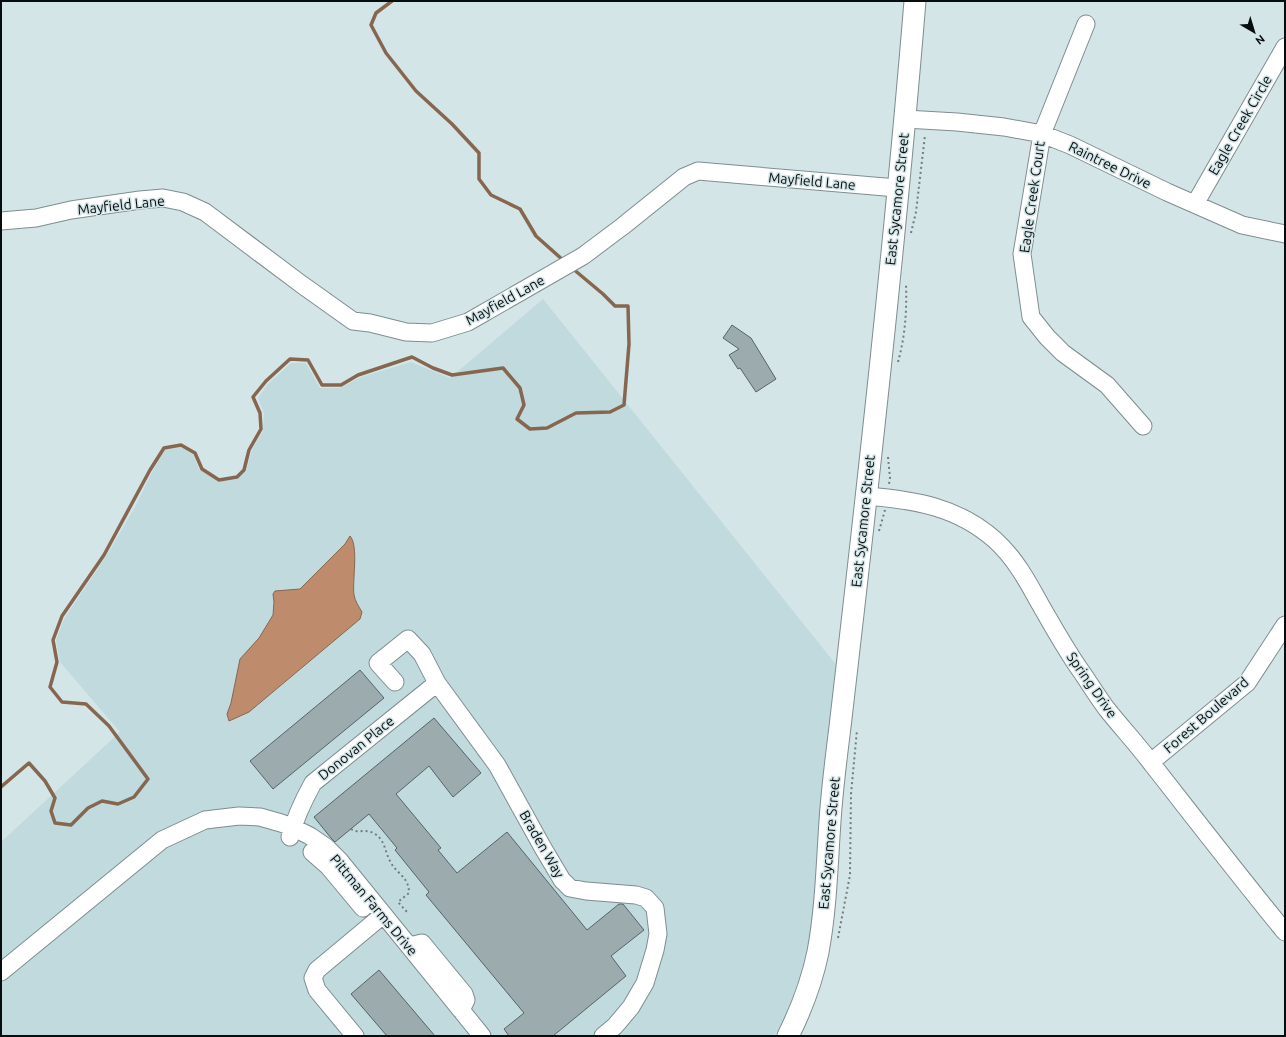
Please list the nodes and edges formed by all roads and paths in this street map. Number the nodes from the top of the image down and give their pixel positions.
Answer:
1 (915, 1) edge
2 (1086, 24) dead end
3 (1285, 47) edge
4 (905, 119) junction
5 (926, 129) dead end
6 (1042, 134) junction
7 (897, 188) junction
8 (1195, 204) junction
9 (1, 221) edge
10 (1285, 234) edge
11 (910, 236) dead end
12 (906, 284) dead end
13 (896, 368) dead end
14 (1144, 426) dead end
15 (887, 454) dead end
16 (889, 490) dead end
17 (867, 496) junction
18 (886, 508) dead end
19 (878, 535) dead end
20 (1285, 625) edge
21 (395, 682) dead end
22 (437, 683) junction
23 (857, 730) dead end
24 (1151, 762) junction
25 (351, 829) dead end
26 (291, 832) junction
27 (407, 912) dead end
28 (379, 919) junction
29 (1285, 932) edge
30 (837, 943) dead end
31 (1, 972) edge
32 (464, 1022) edge
33 (355, 1036) edge
34 (482, 1036) edge
35 (603, 1036) edge
36 (788, 1036) edge

1 - 4 main road, East Sycamore Street
2 - 6 street, Eagle Creek Court
3 - 8 street, Eagle Creek Circle
4 - 6 street, Raintree Drive
4 - 7 main road, East Sycamore Street
5 - 11 path
6 - 8 street, Raintree Drive
6 - 14 street, Eagle Creek Court
7 - 9 street, Mayfield Lane
7 - 17 main road, East Sycamore Street
8 - 10 street, Raintree Drive
12 - 13 path
15 - 16 path
17 - 24 street, Spring Drive
17 - 36 main road, East Sycamore Street
18 - 19 path
20 - 24 street, Forest Boulevard
21 - 22 street, Braden Way
22 - 26 street, Donovan Place
22 - 35 street, Braden Way
23 - 30 path
24 - 29 street, Spring Drive
25 - 27 path
26 - 28 street, Pittman Farms Drive
26 - 31 street, Pittman Farms Drive
28 - 32 street, Pittman Farms Drive
28 - 32 street, Pittman Farms Drive
28 - 33 street
32 - 34 street, Pittman Farms Drive

